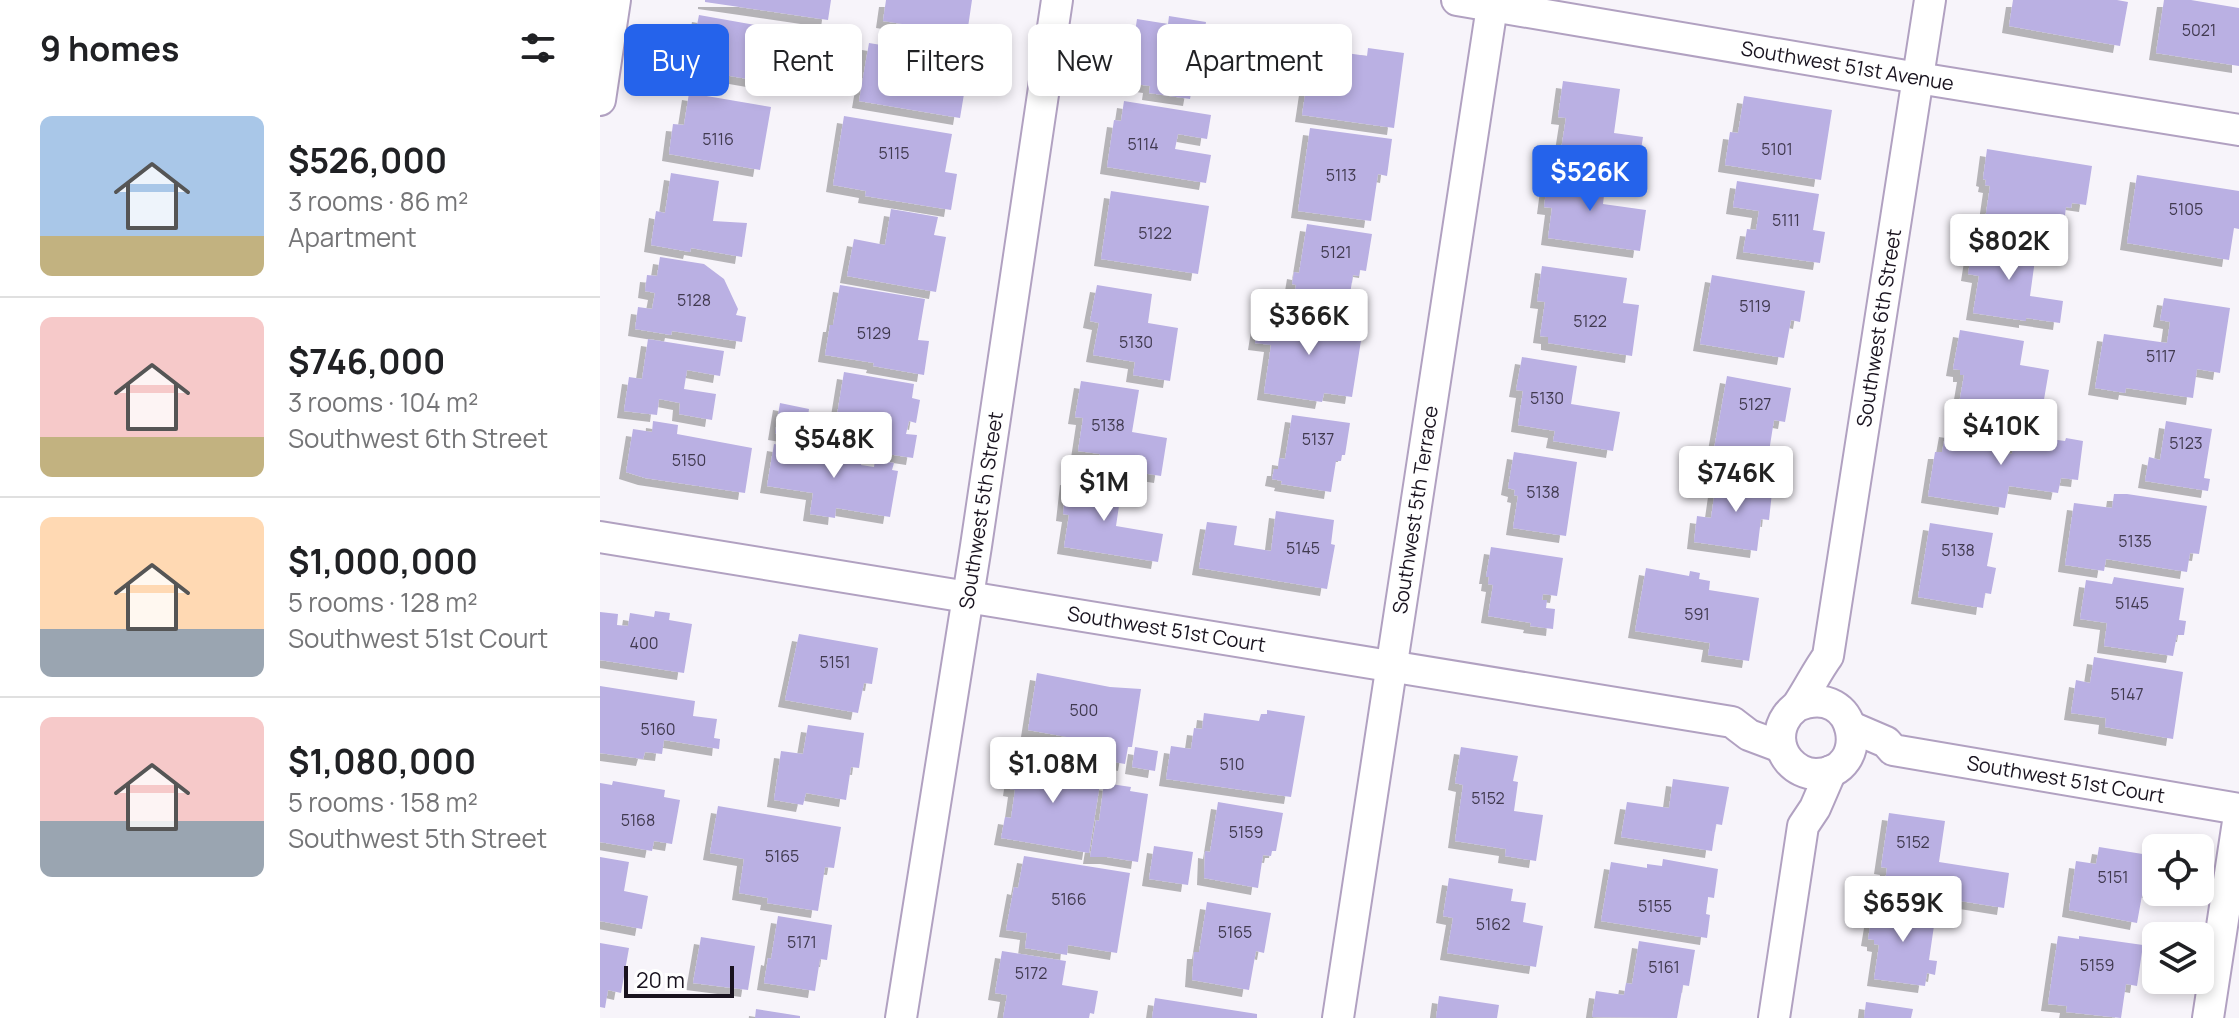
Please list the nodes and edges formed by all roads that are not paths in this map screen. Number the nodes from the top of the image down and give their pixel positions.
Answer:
1 (1057, 0) edge
2 (1457, 0) edge
3 (1930, 0) edge
4 (1492, 3) edge
5 (609, 18) edge
6 (1918, 78) junction
7 (600, 100) edge
8 (2239, 130) edge
9 (600, 537) edge
10 (967, 598) junction
11 (1828, 656) junction
12 (1392, 665) junction
13 (1793, 710) junction
14 (1844, 717) junction
15 (1732, 722) junction
16 (1893, 750) junction
17 (1788, 758) junction
18 (1838, 766) junction
19 (2239, 809) edge
20 (2239, 815) edge
21 (1803, 826) junction
22 (901, 1018) edge
23 (1338, 1018) edge
24 (1774, 1018) edge
25 (2208, 1018) edge

1 - 10 street, Southwest 5th Street
2 - 4 street, Southwest 51st Avenue
3 - 6 street, Southwest 6th Street
4 - 6 street, Southwest 51st Avenue
4 - 12 street, Southwest 5th Terrace
5 - 7 street
6 - 8 street, Southwest 51st Avenue
6 - 11 street, Southwest 6th Street
9 - 10 street, Southwest 51st Court
10 - 12 street, Southwest 51st Court
10 - 22 street, Southwest 5th Street
11 - 13 street, Southwest 6th Street
11 - 14 street, Southwest 6th Street
12 - 15 street, Southwest 51st Court
12 - 23 street, Southwest 5th Terrace
13 - 14 street
13 - 15 street, Southwest 51st Court
13 - 17 street
14 - 16 street, Southwest 51st Court
14 - 18 street
15 - 17 street, Southwest 51st Court
16 - 18 street, Southwest 51st Court
16 - 19 street, Southwest 51st Court
17 - 18 street
17 - 21 street
18 - 21 street
20 - 25 street
21 - 24 street

